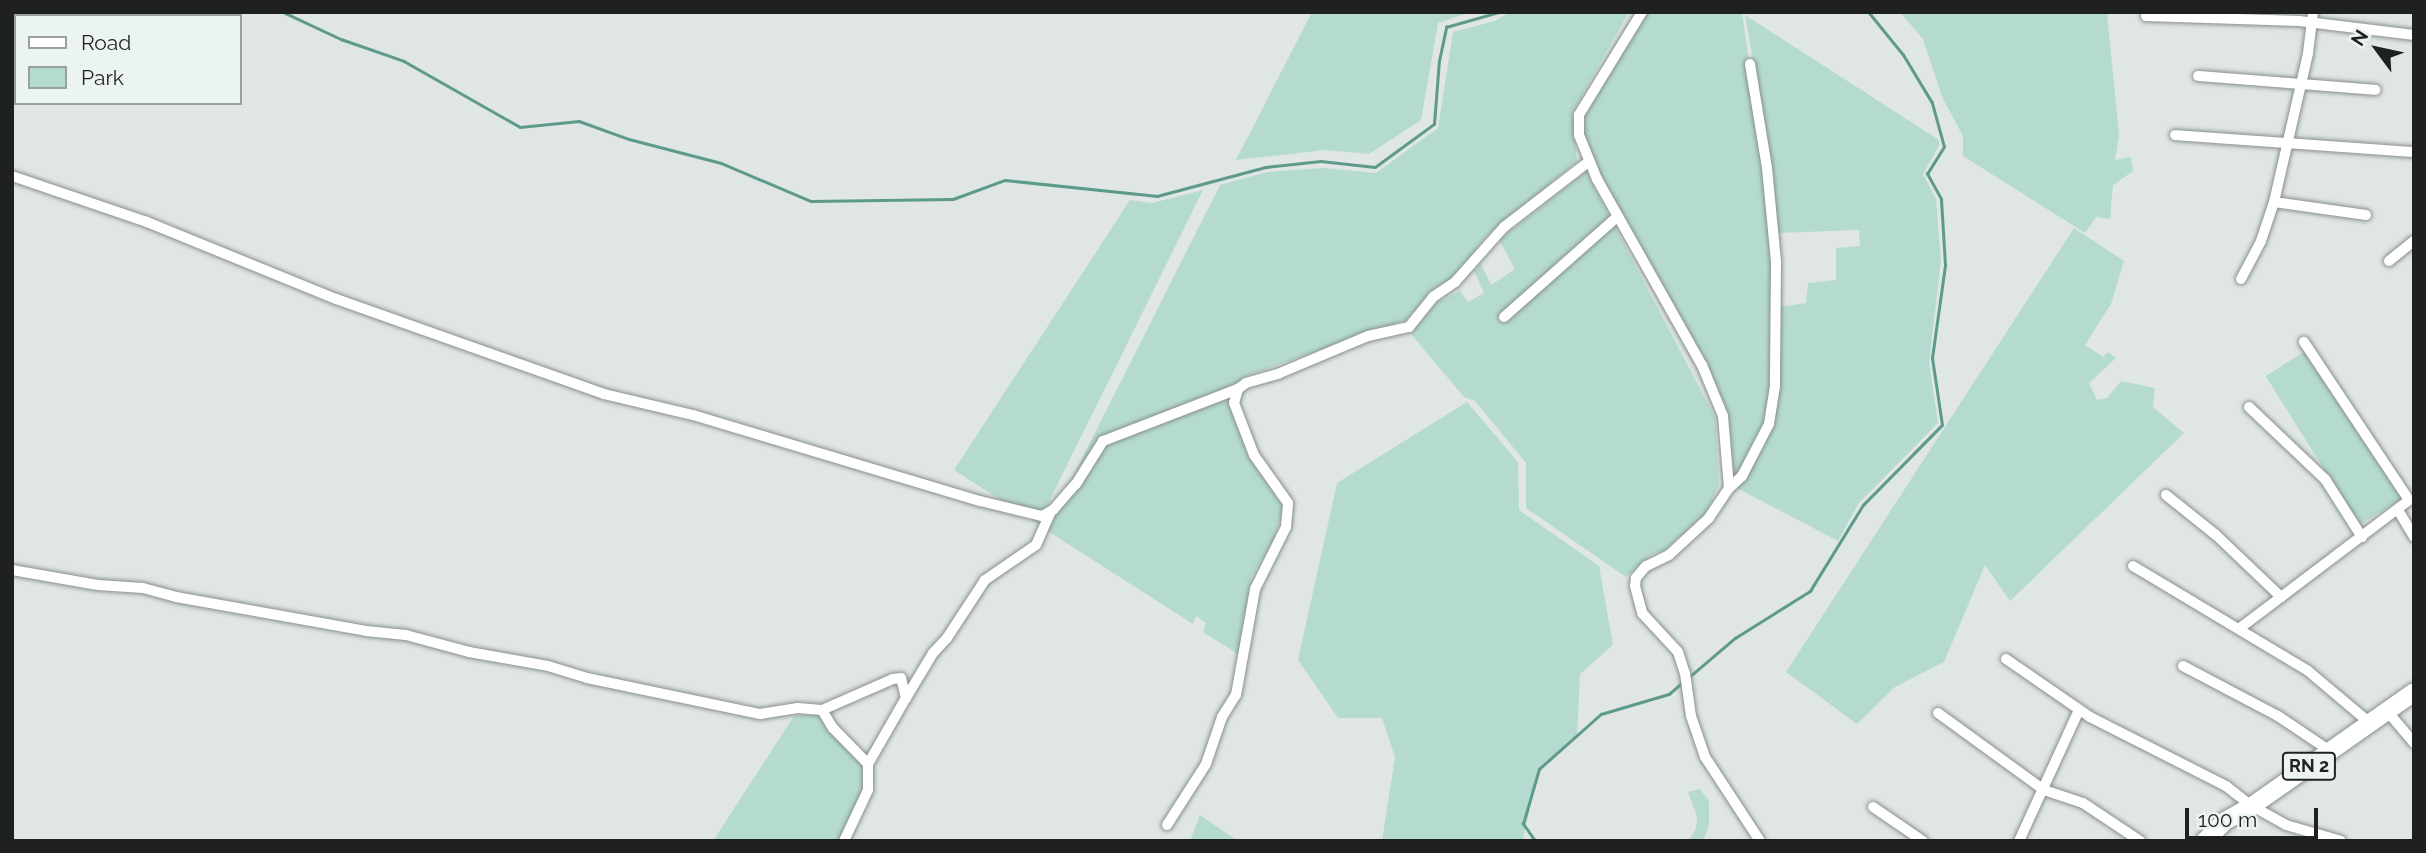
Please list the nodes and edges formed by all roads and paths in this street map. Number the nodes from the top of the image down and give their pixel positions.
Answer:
1 (1642, 12) edge
2 (2146, 16) dead end
3 (2312, 18) edge
4 (2414, 34) edge
5 (1750, 64) dead end
6 (2198, 76) dead end
7 (2301, 83) junction
8 (2375, 90) dead end
9 (2175, 135) dead end
10 (2286, 143) junction
11 (2414, 152) edge
12 (1588, 162) junction
13 (12, 176) edge
14 (2274, 202) junction
15 (2366, 215) dead end
16 (1618, 216) junction
17 (2412, 247) edge
18 (2389, 261) dead end
19 (2241, 279) dead end
20 (1504, 317) dead end
21 (2304, 342) dead end
22 (1238, 389) junction
23 (2249, 407) dead end
24 (1729, 488) junction
25 (2166, 495) dead end
26 (2398, 510) junction
27 (1050, 513) junction
28 (2362, 537) junction
29 (2414, 537) edge
30 (2133, 566) dead end
31 (12, 570) edge
32 (2281, 597) junction
33 (2240, 628) junction
34 (2006, 659) dead end
35 (2183, 666) dead end
36 (2414, 692) edge
37 (906, 698) junction
38 (822, 710) junction
39 (2079, 710) junction
40 (2387, 711) junction
41 (1938, 713) dead end
42 (2370, 723) junction
43 (2414, 743) edge
44 (2330, 751) junction
45 (868, 764) junction
46 (2044, 790) junction
47 (2252, 806) junction
48 (1873, 807) dead end
49 (1167, 825) dead end
50 (844, 841) edge
51 (1760, 841) edge
52 (1923, 841) edge
53 (2019, 841) edge
54 (2140, 841) edge
55 (2205, 841) edge
56 (2341, 841) edge

1 - 12 street
2 - 3 street
3 - 4 street
3 - 7 street
5 - 24 street
6 - 7 street
7 - 8 street
7 - 10 street
9 - 10 street
10 - 11 street
10 - 14 street
12 - 16 street
12 - 22 street
13 - 27 street
14 - 15 street
14 - 19 street
16 - 20 street
16 - 24 street
17 - 18 street
21 - 26 street
22 - 27 street
22 - 49 street
23 - 28 street
24 - 51 street
25 - 32 street
26 - 28 street
26 - 29 street
27 - 37 street
28 - 32 street
30 - 33 street
31 - 38 street
32 - 33 street
33 - 42 street
34 - 39 street
35 - 44 street
36 - 40 highway, RN 2
37 - 38 street
37 - 45 street
38 - 45 street
39 - 46 street
39 - 47 street
40 - 42 highway, RN 2
40 - 43 street
41 - 46 street
42 - 44 highway, RN 2
44 - 47 highway, RN 2
45 - 50 street
46 - 53 street
46 - 54 street
47 - 55 highway, RN 2
47 - 56 street
48 - 52 street

